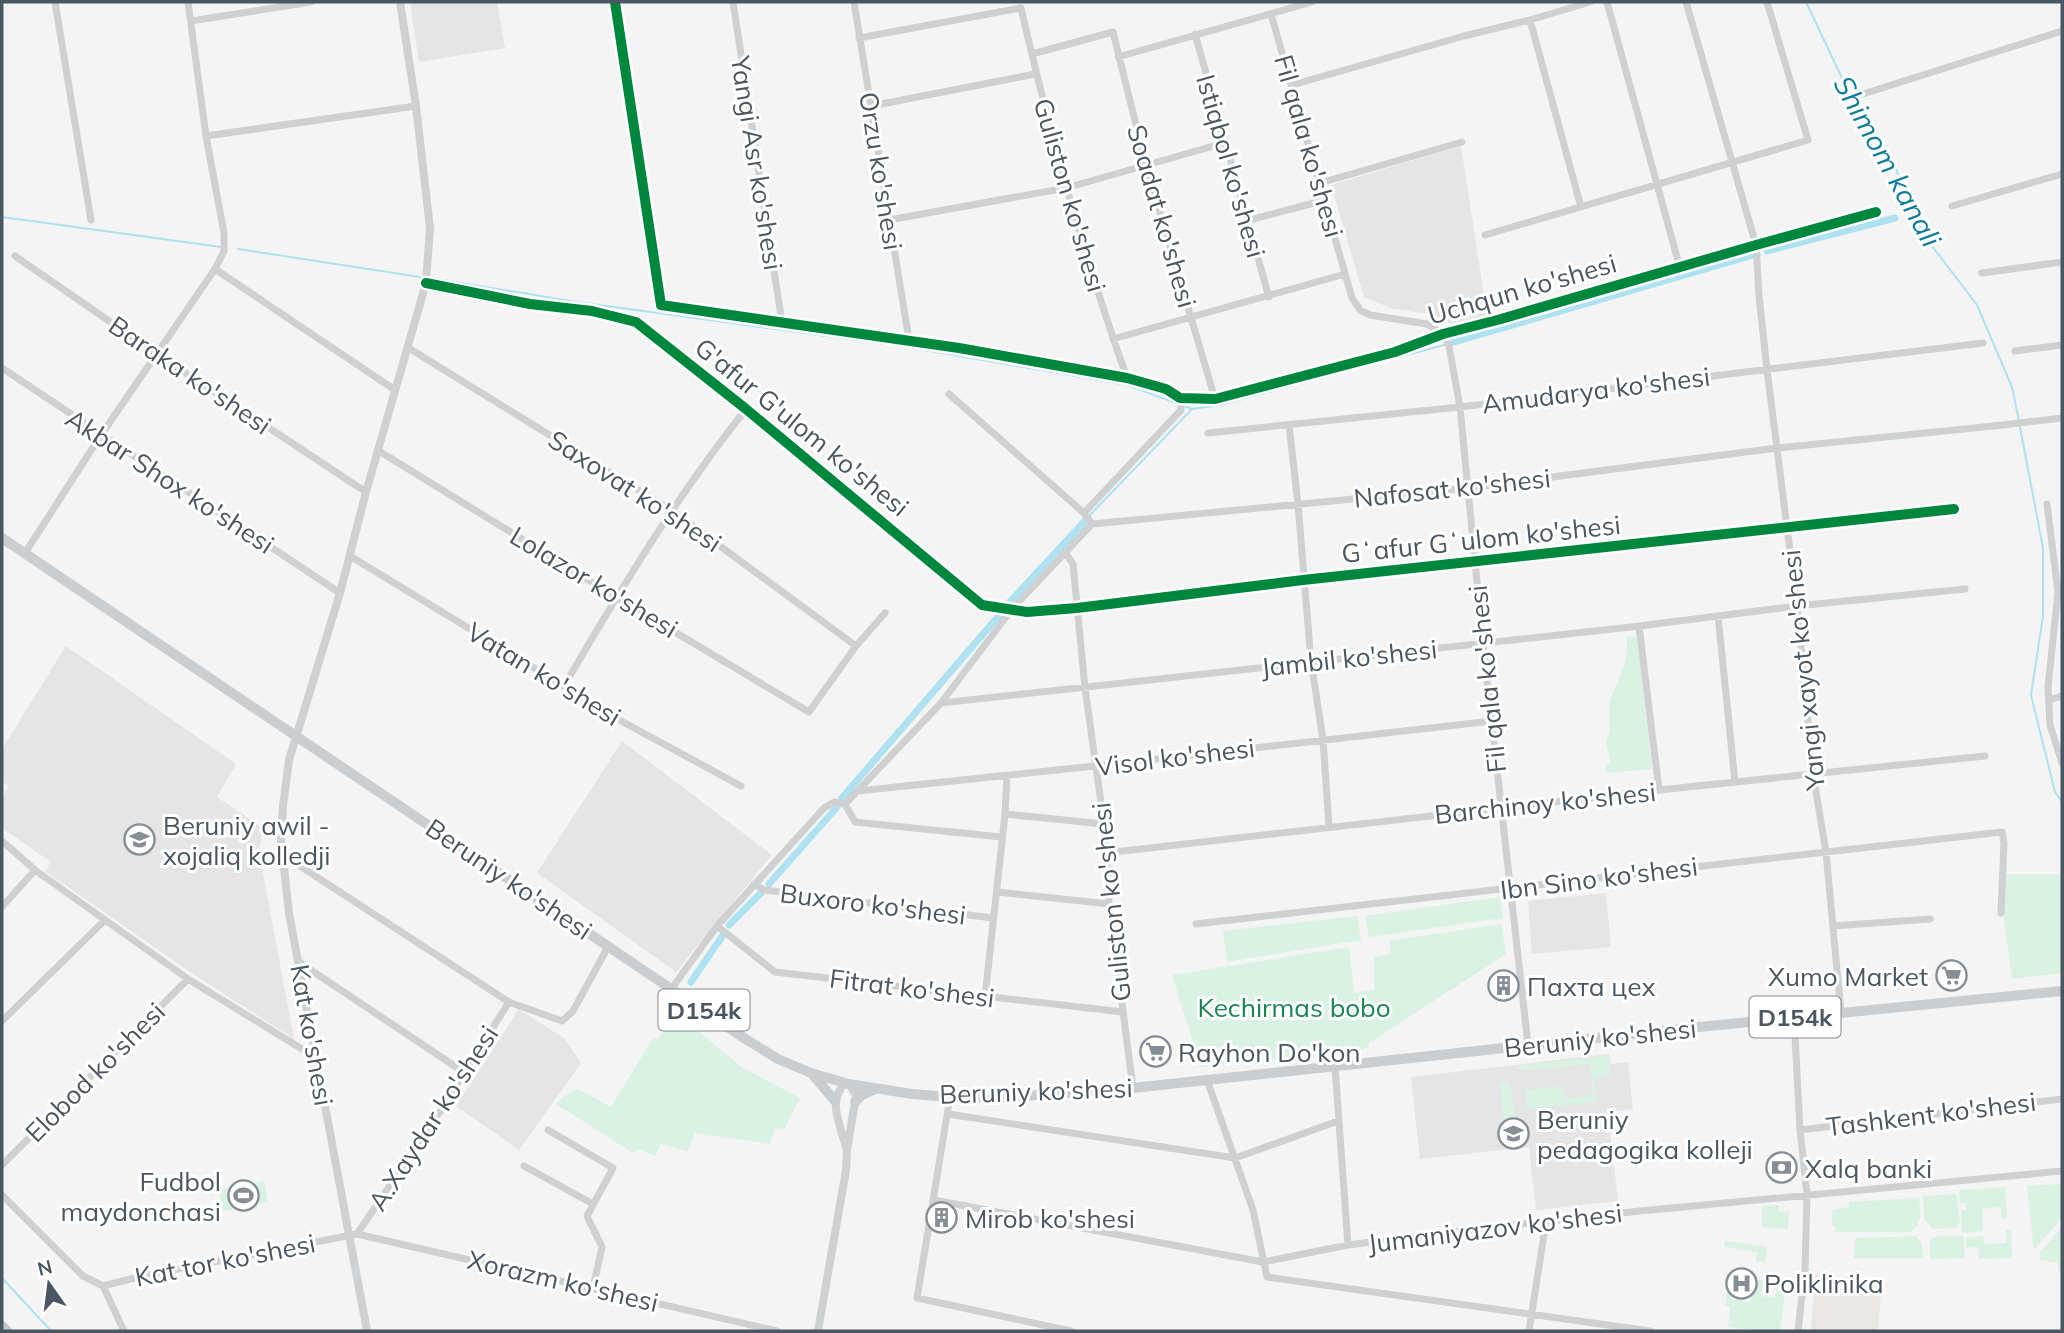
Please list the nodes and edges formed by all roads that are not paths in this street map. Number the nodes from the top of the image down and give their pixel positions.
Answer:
1 (55, 2) edge
2 (188, 2) edge
3 (311, 2) edge
4 (400, 2) edge
5 (615, 2) edge
6 (733, 2) edge
7 (853, 2) edge
8 (1312, 2) edge
9 (1590, 2) edge
10 (1607, 2) edge
11 (1686, 2) edge
12 (1767, 2) edge
13 (1271, 13) junction
14 (1530, 20) junction
15 (191, 21) junction
16 (2062, 31) edge
17 (1195, 34) junction
18 (859, 38) junction
19 (1031, 54) junction
20 (1118, 57) junction
21 (1035, 74) junction
22 (1292, 85) junction
23 (1863, 94) dead end
24 (416, 106) junction
25 (871, 106) junction
26 (206, 136) junction
27 (1462, 142) dead end
28 (1224, 143) junction
29 (1733, 163) junction
30 (1146, 165) junction
31 (2062, 174) edge
32 (1320, 183) junction
33 (1656, 184) junction
34 (1066, 188) junction
35 (1325, 200) junction
36 (1952, 206) dead end
37 (1581, 207) junction
38 (1876, 212) dead end
39 (91, 220) dead end
40 (889, 220) junction
41 (1246, 220) junction
42 (1485, 235) dead end
43 (1756, 245) junction
44 (15, 256) dead end
45 (2062, 262) edge
46 (1680, 268) junction
47 (215, 269) junction
48 (1982, 273) dead end
49 (1345, 274) junction
50 (426, 283) junction
51 (1269, 297) junction
52 (1192, 317) junction
53 (782, 323) junction
54 (1443, 334) junction
55 (1113, 339) junction
56 (909, 340) junction
57 (1983, 343) dead end
58 (2062, 345) edge
59 (407, 347) junction
60 (2015, 351) dead end
61 (157, 354) junction
62 (2, 369) edge
63 (1767, 370) junction
64 (1128, 378) junction
65 (395, 390) junction
66 (949, 394) dead end
67 (1180, 398) junction
68 (1215, 399) junction
69 (1460, 407) junction
70 (746, 409) junction
71 (2062, 418) edge
72 (1289, 425) junction
73 (1208, 433) dead end
74 (101, 435) junction
75 (1777, 448) junction
76 (379, 451) junction
77 (1467, 488) junction
78 (366, 492) junction
79 (1298, 504) junction
80 (2047, 504) dead end
81 (1954, 509) dead end
82 (671, 510) junction
83 (1084, 513) junction
84 (1092, 524) junction
85 (1787, 528) junction
86 (2, 538) edge
87 (1065, 552) junction
88 (24, 553) junction
89 (350, 556) junction
90 (1474, 563) junction
91 (1303, 580) junction
92 (1965, 589) dead end
93 (340, 593) junction
94 (616, 597) junction
95 (1797, 606) junction
96 (1077, 608) junction
97 (1012, 609) junction
98 (885, 613) dead end
99 (1718, 617) junction
100 (2058, 621) edge
101 (1639, 626) junction
102 (1483, 644) junction
103 (856, 646) junction
104 (1311, 661) junction
105 (564, 686) junction
106 (1085, 688) junction
107 (2062, 696) edge
108 (2049, 700) junction
109 (942, 704) junction
110 (1492, 721) junction
111 (296, 737) junction
112 (1323, 740) junction
113 (1985, 756) dead end
114 (2062, 763) edge
115 (1095, 766) junction
116 (1813, 774) junction
117 (1007, 776) junction
118 (1735, 782) junction
119 (741, 786) dead end
120 (1659, 790) junction
121 (858, 791) junction
122 (845, 804) junction
123 (1502, 808) junction
124 (1005, 814) junction
125 (1104, 824) junction
126 (1329, 827) junction
127 (1001, 837) junction
128 (2, 841) edge
129 (1826, 852) junction
130 (1106, 853) junction
131 (283, 855) junction
132 (35, 870) junction
133 (754, 884) junction
134 (1510, 888) junction
135 (997, 892) junction
136 (1109, 904) junction
137 (2, 906) edge
138 (2001, 913) dead end
139 (993, 918) junction
140 (1930, 919) dead end
141 (106, 920) junction
142 (1196, 924) dead end
143 (717, 926) junction
144 (1833, 926) junction
145 (609, 945) junction
146 (299, 962) junction
147 (188, 979) junction
148 (672, 988) junction
149 (2062, 991) edge
150 (985, 997) junction
151 (509, 1002) junction
152 (1123, 1012) junction
153 (1841, 1013) junction
154 (1794, 1017) junction
155 (2, 1021) edge
156 (1528, 1045) junction
157 (315, 1057) junction
158 (1335, 1067) junction
159 (465, 1073) junction
160 (811, 1073) junction
161 (1207, 1080) junction
162 (848, 1084) junction
163 (1133, 1088) junction
164 (878, 1089) junction
165 (950, 1097) junction
166 (2062, 1098) edge
167 (835, 1101) junction
168 (855, 1102) junction
169 (948, 1114) junction
170 (1338, 1121) junction
171 (548, 1130) dead end
172 (1800, 1130) junction
173 (847, 1150) junction
174 (1235, 1158) junction
175 (2, 1165) edge
176 (524, 1166) dead end
177 (2062, 1171) edge
178 (1807, 1194) junction
179 (2, 1195) edge
180 (934, 1200) junction
181 (593, 1204) junction
182 (1546, 1223) junction
183 (353, 1234) junction
184 (1348, 1245) junction
185 (1263, 1262) junction
186 (103, 1286) junction
187 (593, 1288) junction
188 (1532, 1314) junction
189 (2, 1326) edge
190 (6, 1331) edge
191 (124, 1331) edge
192 (367, 1331) edge
193 (777, 1331) edge
194 (818, 1331) edge
195 (1072, 1331) edge
196 (1529, 1331) edge
197 (1650, 1331) edge
198 (1798, 1331) edge

1 - 39 street
2 - 15 street
3 - 15 street
4 - 24 street, Kat ko'shesi
5 - 53 street
6 - 53 street, Yangi Asr ko'shesi
7 - 18 street, Orzu ko'shesi
8 - 13 street
9 - 14 street
10 - 33 street
11 - 29 street, Yangi xayot ko'shesi
12 - 29 street
13 - 17 street
13 - 22 street, Fil qala ko'shesi
14 - 22 street
14 - 37 street
15 - 26 street
16 - 23 street
17 - 20 street
17 - 28 street, Istiqbol ko'shesi
18 - 19 street, Guliston ko'shesi
18 - 25 street, Orzu ko'shesi
19 - 20 street, Soadat ko'shesi
19 - 21 street, Guliston ko'shesi
20 - 30 street, Soadat ko'shesi
21 - 25 street
21 - 34 street, Guliston ko'shesi
22 - 32 street, Fil qala ko'shesi
24 - 26 street
24 - 50 street, Kat ko'shesi
25 - 40 street, Orzu ko'shesi
26 - 47 street
27 - 32 street
28 - 30 street
28 - 41 street, Istiqbol ko'shesi
29 - 33 street
29 - 43 street, Yangi xayot ko'shesi
30 - 34 street
30 - 52 street, Soadat ko'shesi
31 - 36 street
32 - 35 street, Fil qala ko'shesi
33 - 37 street
33 - 46 street
34 - 40 street
34 - 55 street, Guliston ko'shesi
35 - 41 street
35 - 49 street, Fil qala ko'shesi
37 - 42 street
38 - 43 street, Uchqun ko'shesi
40 - 56 street, Orzu ko'shesi
41 - 51 street, Istiqbol ko'shesi
43 - 46 street, Uchqun ko'shesi
43 - 63 street, Yangi xayot ko'shesi
44 - 61 street, Baraka ko'shesi
45 - 48 street
46 - 54 street, Uchqun ko'shesi
47 - 61 street
47 - 65 street
49 - 51 street
49 - 54 street, Fil qala ko'shesi
50 - 59 street, Kat ko'shesi
50 - 70 street, G'afur G'ulom ko'shesi
51 - 52 street
52 - 55 street
52 - 68 street, Soadat ko'shesi
53 - 56 street
54 - 68 street, Uchqun ko'shesi
54 - 69 street, Fil qala ko'shesi
55 - 64 street, Guliston ko'shesi
56 - 64 street
57 - 63 street, Amudarya ko'shesi
58 - 60 street
59 - 65 street, Kat ko'shesi
59 - 82 street, Saxovat ko'shesi
61 - 74 street
61 - 78 street, Baraka ko'shesi
62 - 74 street, Akbar Shox ko'shesi
63 - 69 street, Amudarya ko'shesi
63 - 75 street, Yangi xayot ko'shesi
64 - 67 street
65 - 76 street, Kat ko'shesi
66 - 83 street
67 - 68 street, Uchqun ko'shesi
67 - 83 street
69 - 72 street, Amudarya ko'shesi
69 - 77 street, Fil qala ko'shesi
70 - 82 street
70 - 97 street, G'afur G'ulom ko'shesi
71 - 75 street, Nafosat ko'shesi
72 - 73 street, Amudarya ko'shesi
72 - 79 street
74 - 88 street
74 - 93 street, Akbar Shox ko'shesi
75 - 77 street, Nafosat ko'shesi
75 - 85 street, Yangi xayot ko'shesi
76 - 78 street, Kat ko'shesi
76 - 94 street, Lolazor ko'shesi
77 - 79 street, Nafosat ko'shesi
77 - 90 street, Fil qala ko'shesi
78 - 89 street, Kat ko'shesi
79 - 84 street, Nafosat ko'shesi
79 - 91 street
80 - 100 street
81 - 85 street, Gʻafur Gʻulom ko'shesi
82 - 94 street
82 - 103 street, Saxovat ko'shesi
83 - 84 street
84 - 87 street
85 - 90 street, Gʻafur Gʻulom ko'shesi
85 - 95 street, Yangi xayot ko'shesi
86 - 88 main road, Beruniy ko'shesi / D154k
87 - 96 street, Guliston ko'shesi
87 - 97 street
88 - 111 main road, Beruniy ko'shesi / D154k
89 - 93 street, Kat ko'shesi
89 - 105 street, Vatan ko'shesi
90 - 91 street, Gʻafur Gʻulom ko'shesi
90 - 102 street, Fil qala ko'shesi
91 - 96 street, Gʻafur Gʻulom ko'shesi
91 - 104 street
92 - 95 street, Jambil ko'shesi
93 - 111 street, Kat ko'shesi
94 - 103 street, Lolazor ko'shesi
94 - 105 street
95 - 99 street, Jambil ko'shesi
95 - 116 street, Yangi xayot ko'shesi
96 - 97 street, Gʻafur Gʻulom ko'shesi
96 - 106 street, Guliston ko'shesi
97 - 109 street
98 - 103 street
99 - 101 street, Jambil ko'shesi
99 - 118 street
100 - 108 street
101 - 102 street, Jambil ko'shesi
101 - 120 street
102 - 104 street, Jambil ko'shesi
102 - 110 street, Fil qala ko'shesi
104 - 106 street, Jambil ko'shesi
104 - 112 street
105 - 119 street, Vatan ko'shesi
106 - 109 street, Jambil ko'shesi
106 - 115 street, Guliston ko'shesi
107 - 108 street
108 - 114 street
109 - 121 street
110 - 112 street, Visol ko'shesi
110 - 123 street, Fil qala ko'shesi
111 - 131 street, Kat ko'shesi
111 - 145 main road, Beruniy ko'shesi / D154k
112 - 115 street, Visol ko'shesi
112 - 126 street
113 - 116 street, Barchinoy ko'shesi
115 - 117 street, Visol ko'shesi
115 - 125 street, Guliston ko'shesi
116 - 118 street, Barchinoy ko'shesi
116 - 129 street, Yangi xayot ko'shesi
117 - 121 street, Visol ko'shesi
117 - 124 street
118 - 120 street, Barchinoy ko'shesi
120 - 123 street, Barchinoy ko'shesi
121 - 122 street
122 - 127 street
122 - 133 street
123 - 126 street, Barchinoy ko'shesi
123 - 134 street, Fil qala ko'shesi
124 - 125 street
124 - 127 street
125 - 130 street, Guliston ko'shesi
126 - 130 street, Barchinoy ko'shesi
127 - 135 street
128 - 132 street
129 - 134 street, Ibn Sino ko'shesi
129 - 138 street, Ibn Sino ko'shesi
129 - 144 street, Yangi xayot ko'shesi
130 - 136 street, Guliston ko'shesi
131 - 146 street, Kat ko'shesi
131 - 151 street
132 - 137 street
132 - 141 street
133 - 139 street, Buxoro ko'shesi
133 - 143 street
134 - 142 street, Ibn Sino ko'shesi
134 - 156 street, Fil qala ko'shesi
135 - 136 street
135 - 139 street
136 - 152 street, Guliston ko'shesi
139 - 150 street
140 - 144 street
141 - 147 street
141 - 155 street
143 - 148 street
143 - 150 street, Fitrat ko'shesi
144 - 153 street, Yangi xayot ko'shesi
145 - 148 main road, Beruniy ko'shesi / D154k
145 - 151 street
146 - 157 street, Kat ko'shesi
146 - 159 street
147 - 157 street
147 - 175 street, Elobod ko'shesi
148 - 160 main road, Beruniy ko'shesi / D154k
149 - 153 main road, Beruniy ko'shesi / D154k
150 - 152 street, Fitrat ko'shesi
151 - 159 street, A.Xaydar ko'shesi
152 - 163 street, Guliston ko'shesi
153 - 154 main road, Beruniy ko'shesi / D154k
154 - 156 main road, Beruniy ko'shesi / D154k
154 - 172 street
156 - 158 main road, Beruniy ko'shesi / D154k
157 - 183 street, Kat ko'shesi
158 - 161 main road, Beruniy ko'shesi / D154k
158 - 170 street
159 - 183 street, A.Xaydar ko'shesi
160 - 162 main road, Beruniy ko'shesi / D154k
160 - 167 main road
161 - 163 main road, Beruniy ko'shesi / D154k
161 - 174 street
162 - 164 main road, Beruniy ko'shesi / D154k
162 - 167 street
162 - 168 street
163 - 165 main road, Beruniy ko'shesi / D154k
164 - 165 main road, Beruniy ko'shesi / D154k
164 - 168 main road
165 - 169 street
166 - 172 street, Tashkent ko'shesi
167 - 173 street
168 - 173 street
169 - 174 street
169 - 180 street
170 - 174 street
170 - 184 street
171 - 181 street
172 - 178 street
173 - 194 street
174 - 185 street
176 - 181 street
177 - 178 street, Jumaniyazov ko'shesi
178 - 182 street, Jumaniyazov ko'shesi
178 - 198 street
179 - 186 street
180 - 185 street, Jumaniyazov ko'shesi
180 - 195 street
181 - 187 street
182 - 184 street, Jumaniyazov ko'shesi
182 - 188 street
183 - 186 street, Kat tor ko'shesi
183 - 187 street, Xorazm ko'shesi
183 - 192 street, Kat ko'shesi
184 - 185 street, Jumaniyazov ko'shesi
185 - 188 street
186 - 191 street
187 - 193 street, Xorazm ko'shesi
188 - 196 street
188 - 197 street
189 - 190 highway

